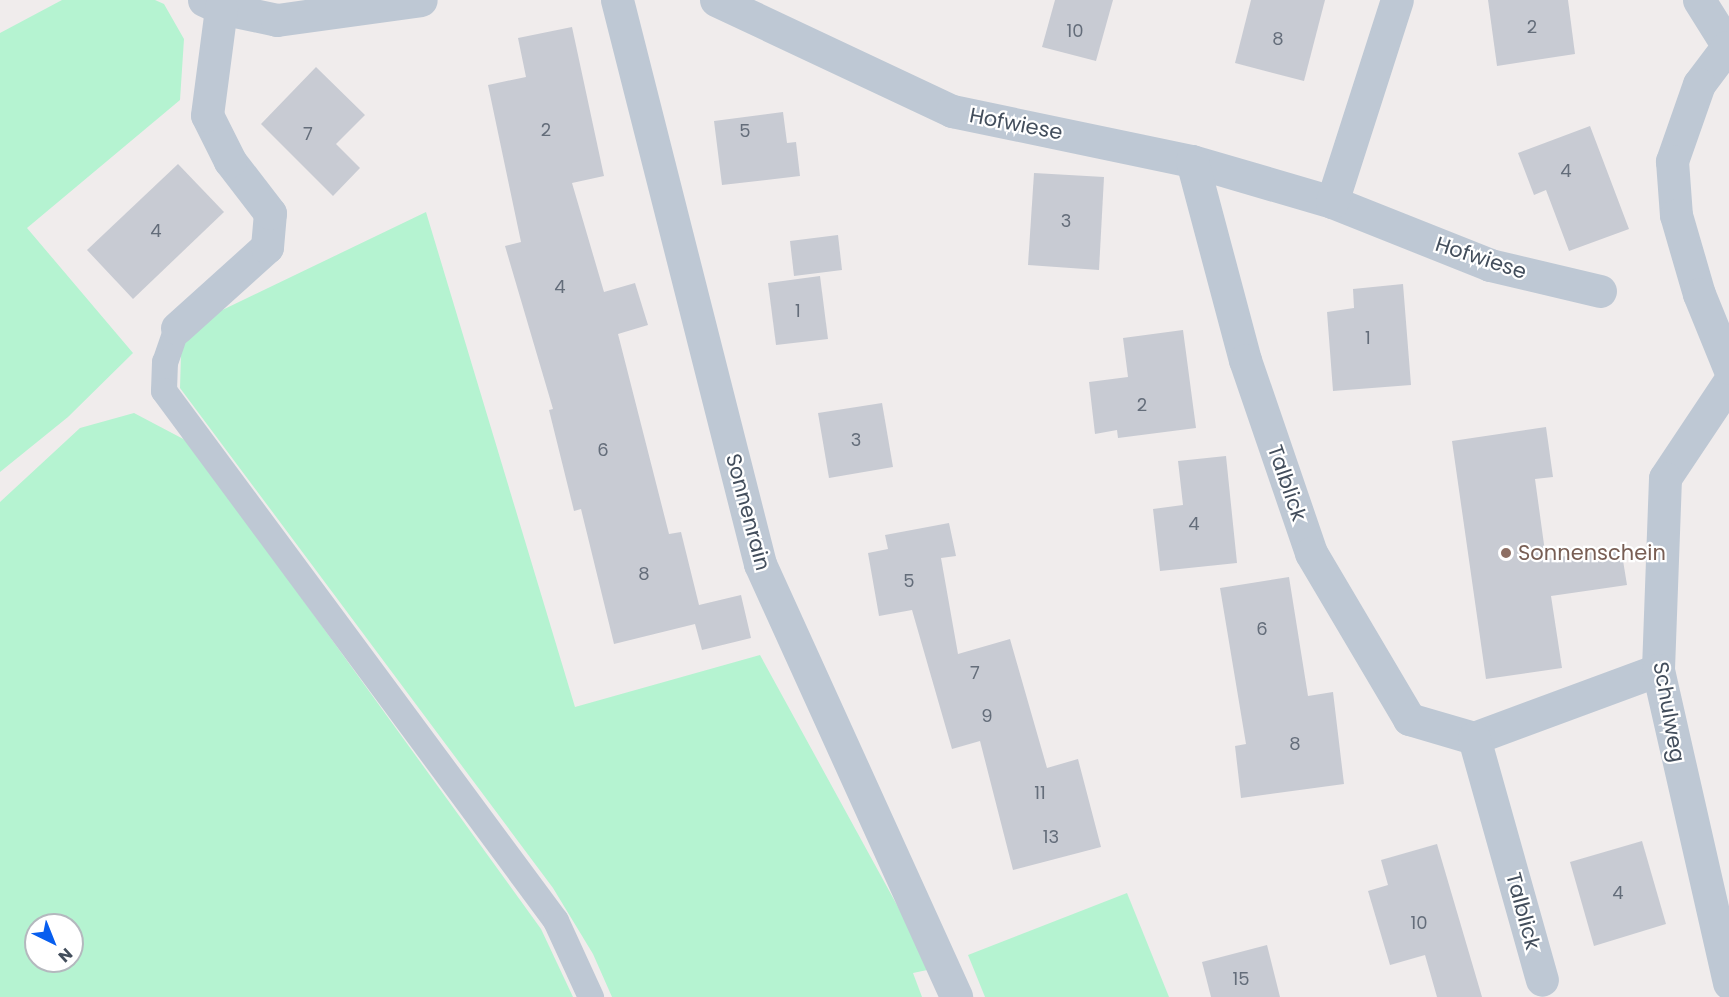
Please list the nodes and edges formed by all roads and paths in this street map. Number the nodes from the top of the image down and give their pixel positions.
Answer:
1 (420, 0) edge
2 (617, 0) edge
3 (716, 0) edge
4 (1397, 0) edge
5 (1699, 0) edge
6 (212, 4) edge
7 (1728, 48) edge
8 (1192, 161) junction
9 (1332, 202) junction
10 (1600, 291) dead end
11 (177, 327) joint
12 (1729, 368) edge
13 (1729, 382) edge
14 (1658, 670) junction
15 (1474, 738) junction
16 (1542, 980) dead end
17 (1729, 983) edge
18 (591, 997) edge
19 (956, 997) edge

1 - 6 street
2 - 19 street, Sonnenrain
3 - 8 street, Hofwiese
4 - 9 street
5 - 7 street
6 - 11 street
7 - 12 street
8 - 9 street, Hofwiese
8 - 15 street, Talblick
9 - 10 street, Hofwiese
11 - 18 lane
13 - 14 street, Schulweg
14 - 15 street
14 - 17 street, Schulweg
15 - 16 street, Talblick

